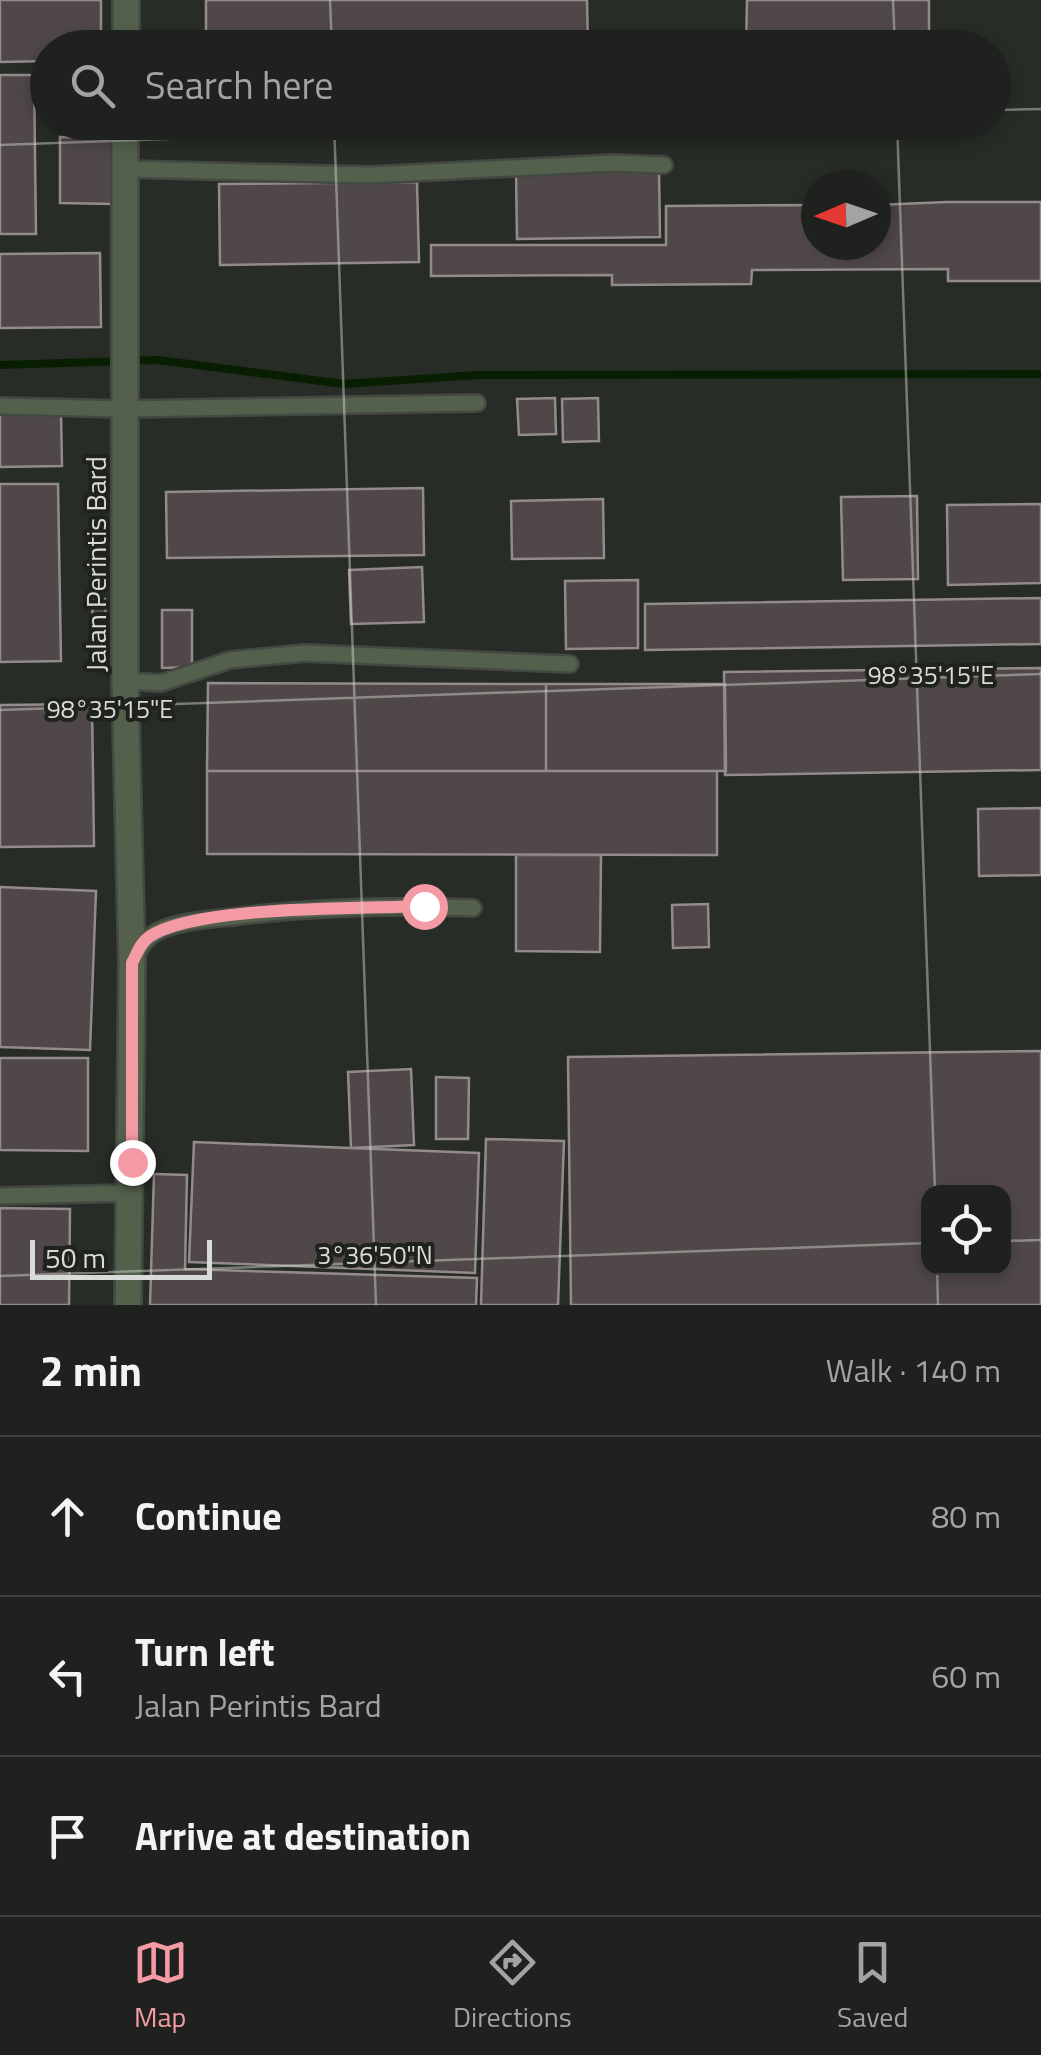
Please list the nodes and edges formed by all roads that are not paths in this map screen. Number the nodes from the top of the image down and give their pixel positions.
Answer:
1 (126, 0) edge
2 (126, 30) edge
3 (125, 140) edge
4 (664, 165) dead end
5 (125, 170) junction
6 (478, 404) dead end
7 (0, 406) edge
8 (125, 409) junction
9 (570, 664) dead end
10 (125, 681) junction
11 (473, 908) dead end
12 (132, 963) junction
13 (131, 1193) junction
14 (0, 1196) edge
15 (128, 1305) edge

1 - 2 street
3 - 5 street, Jalan Perintis Bard
4 - 5 lane
5 - 8 street, Jalan Perintis Bard
6 - 8 lane
7 - 8 lane
8 - 10 street, Jalan Perintis Bard
9 - 10 lane
10 - 12 street, Jalan Perintis Bard
11 - 12 lane
12 - 13 street, Jalan Perintis Bard
13 - 14 lane
13 - 15 street, Jalan Perintis Bard

